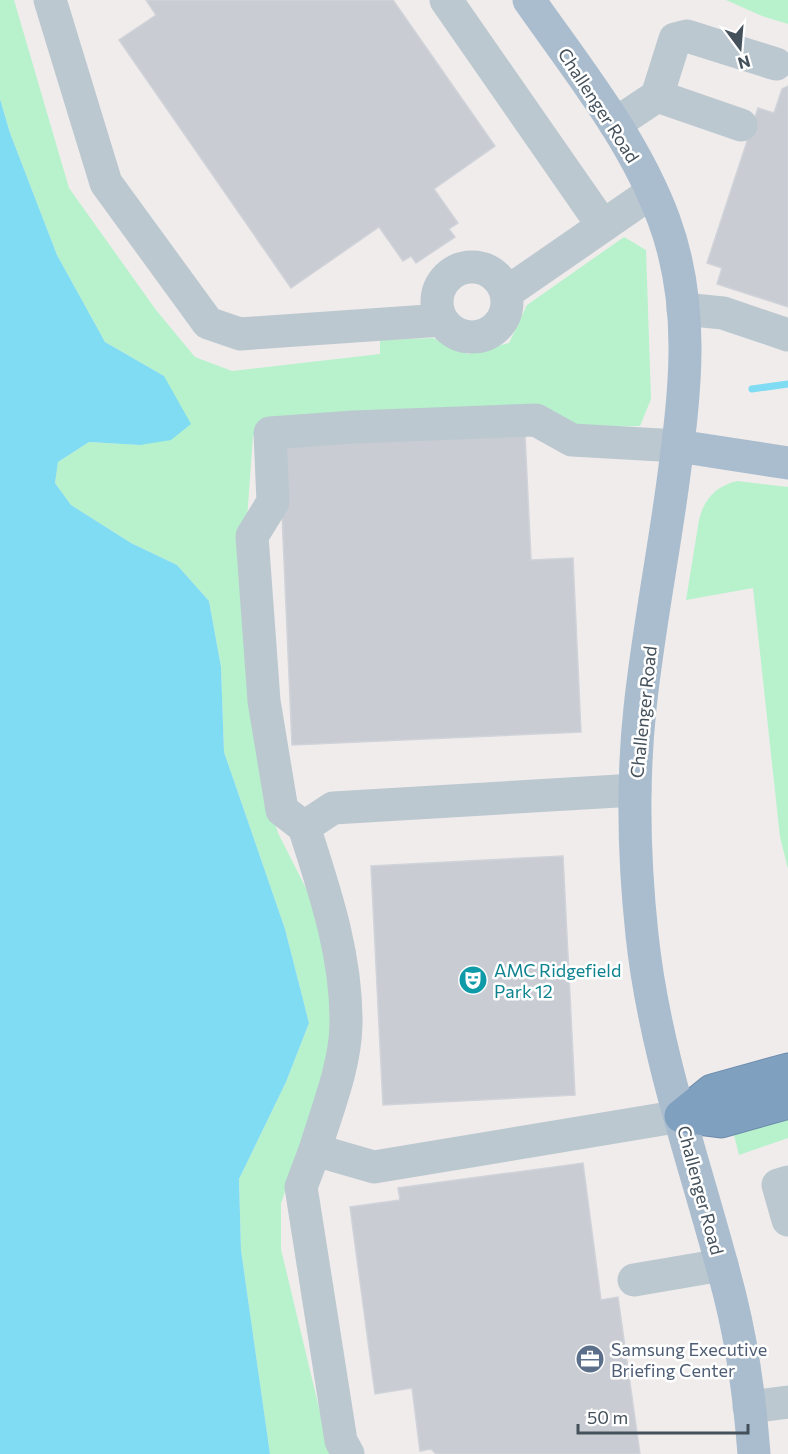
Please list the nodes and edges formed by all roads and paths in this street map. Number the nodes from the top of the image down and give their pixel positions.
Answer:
1 (50, 0) edge
2 (446, 0) edge
3 (529, 0) edge
4 (776, 64) dead end
5 (657, 96) junction
6 (615, 124) junction
7 (741, 125) dead end
8 (652, 192) junction
9 (603, 226) junction
10 (506, 293) junction
11 (683, 309) junction
12 (442, 320) junction
13 (788, 335) edge
14 (678, 446) junction
15 (788, 463) edge
16 (635, 790) junction
17 (304, 827) junction
18 (788, 1070) edge
19 (788, 1102) edge
20 (681, 1116) junction
21 (315, 1150) junction
22 (788, 1182) edge
23 (788, 1220) edge
24 (722, 1265) junction
25 (634, 1280) dead end
26 (788, 1402) edge
27 (749, 1407) junction
28 (348, 1454) edge
29 (754, 1454) edge

1 - 12 lane
2 - 9 lane
3 - 6 main road, Challenger Road
4 - 5 lane
5 - 6 lane
5 - 7 lane
6 - 8 main road, Challenger Road
8 - 9 lane
8 - 11 main road, Challenger Road
9 - 10 lane
10 - 12 lane
10 - 12 lane
11 - 13 lane
11 - 14 main road, Challenger Road
14 - 15 main road
14 - 16 main road, Challenger Road
14 - 17 lane
16 - 17 lane
16 - 20 main road, Challenger Road
17 - 21 lane
18 - 20 highway
19 - 20 highway
20 - 21 lane
20 - 24 main road, Challenger Road
21 - 28 lane
22 - 23 lane
24 - 25 lane
24 - 27 main road, Challenger Road
26 - 27 lane
27 - 29 main road, Challenger Road

